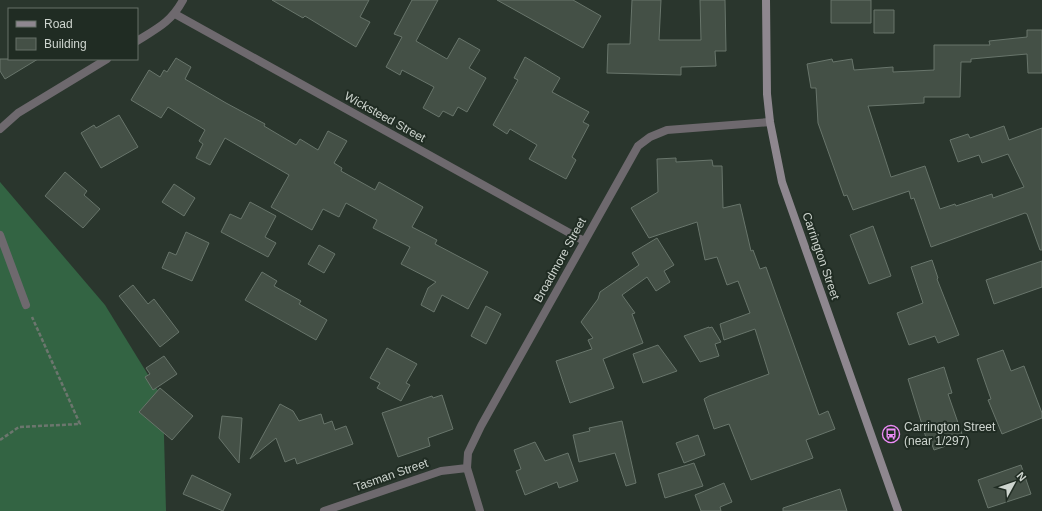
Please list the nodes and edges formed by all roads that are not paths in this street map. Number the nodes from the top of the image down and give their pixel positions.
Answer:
1 (183, 0) edge
2 (766, 0) edge
3 (175, 14) junction
4 (138, 40) edge
5 (105, 60) edge
6 (770, 122) junction
7 (0, 130) edge
8 (0, 235) edge
9 (584, 241) junction
10 (26, 305) road end
11 (467, 468) junction
12 (324, 511) edge
13 (480, 511) edge
14 (898, 511) edge

1 - 3 street
2 - 6 main road, Carrington Street
3 - 4 street
3 - 9 street, Wicksteed Street
5 - 7 street
6 - 9 street, Broadmore Street
6 - 14 main road, Carrington Street
8 - 10 street
9 - 11 street, Broadmore Street
11 - 12 street, Tasman Street
11 - 13 street, Broadmore Street

